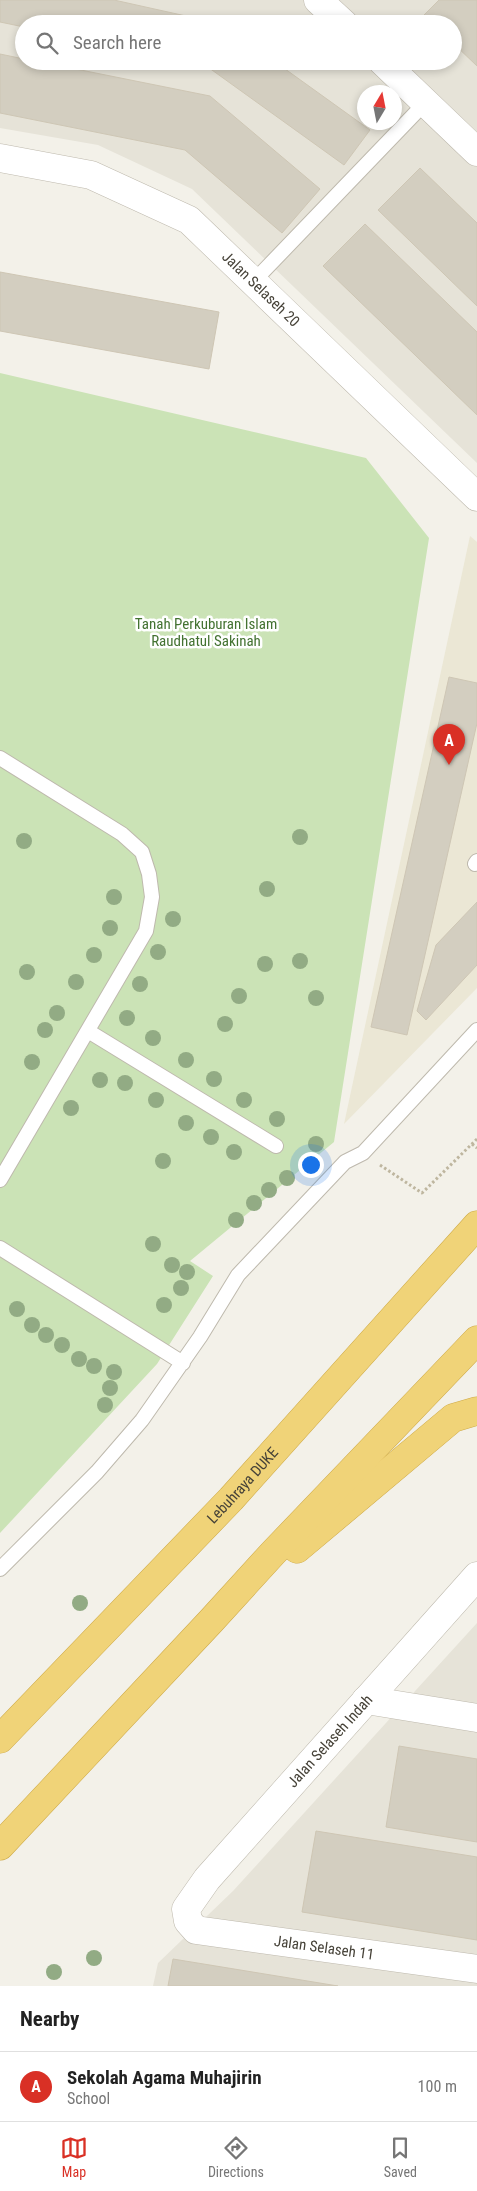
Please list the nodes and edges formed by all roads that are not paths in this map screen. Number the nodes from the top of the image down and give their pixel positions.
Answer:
1 (320, 0) edge
2 (335, 15) edge
3 (391, 70) edge
4 (425, 103) junction
5 (477, 152) edge
6 (0, 158) edge
7 (253, 282) junction
8 (477, 497) edge
9 (0, 758) edge
10 (477, 1030) edge
11 (88, 1031) junction
12 (276, 1146) dead end
13 (0, 1180) edge
14 (477, 1225) edge
15 (0, 1248) edge
16 (477, 1340) edge
17 (183, 1363) junction
18 (477, 1412) edge
19 (0, 1569) edge
20 (477, 1576) edge
21 (211, 1621) junction
22 (366, 1700) junction
23 (477, 1718) edge
24 (0, 1739) edge
25 (0, 1846) edge
26 (186, 1909) joint
27 (477, 1969) edge

1 - 2 street
3 - 4 street
4 - 5 street
4 - 7 lane
6 - 7 street, Jalan Selaseh 20
7 - 8 street, Jalan Selaseh 20
9 - 11 lane
10 - 17 lane
11 - 12 lane
11 - 13 lane
14 - 24 highway, Lebuhraya DUKE
15 - 17 lane
16 - 21 highway
17 - 19 lane
18 - 21 highway
20 - 22 street, Jalan Selaseh Indah
21 - 25 highway
22 - 23 street
22 - 26 street, Jalan Selaseh Indah
26 - 27 street, Jalan Selaseh 11

